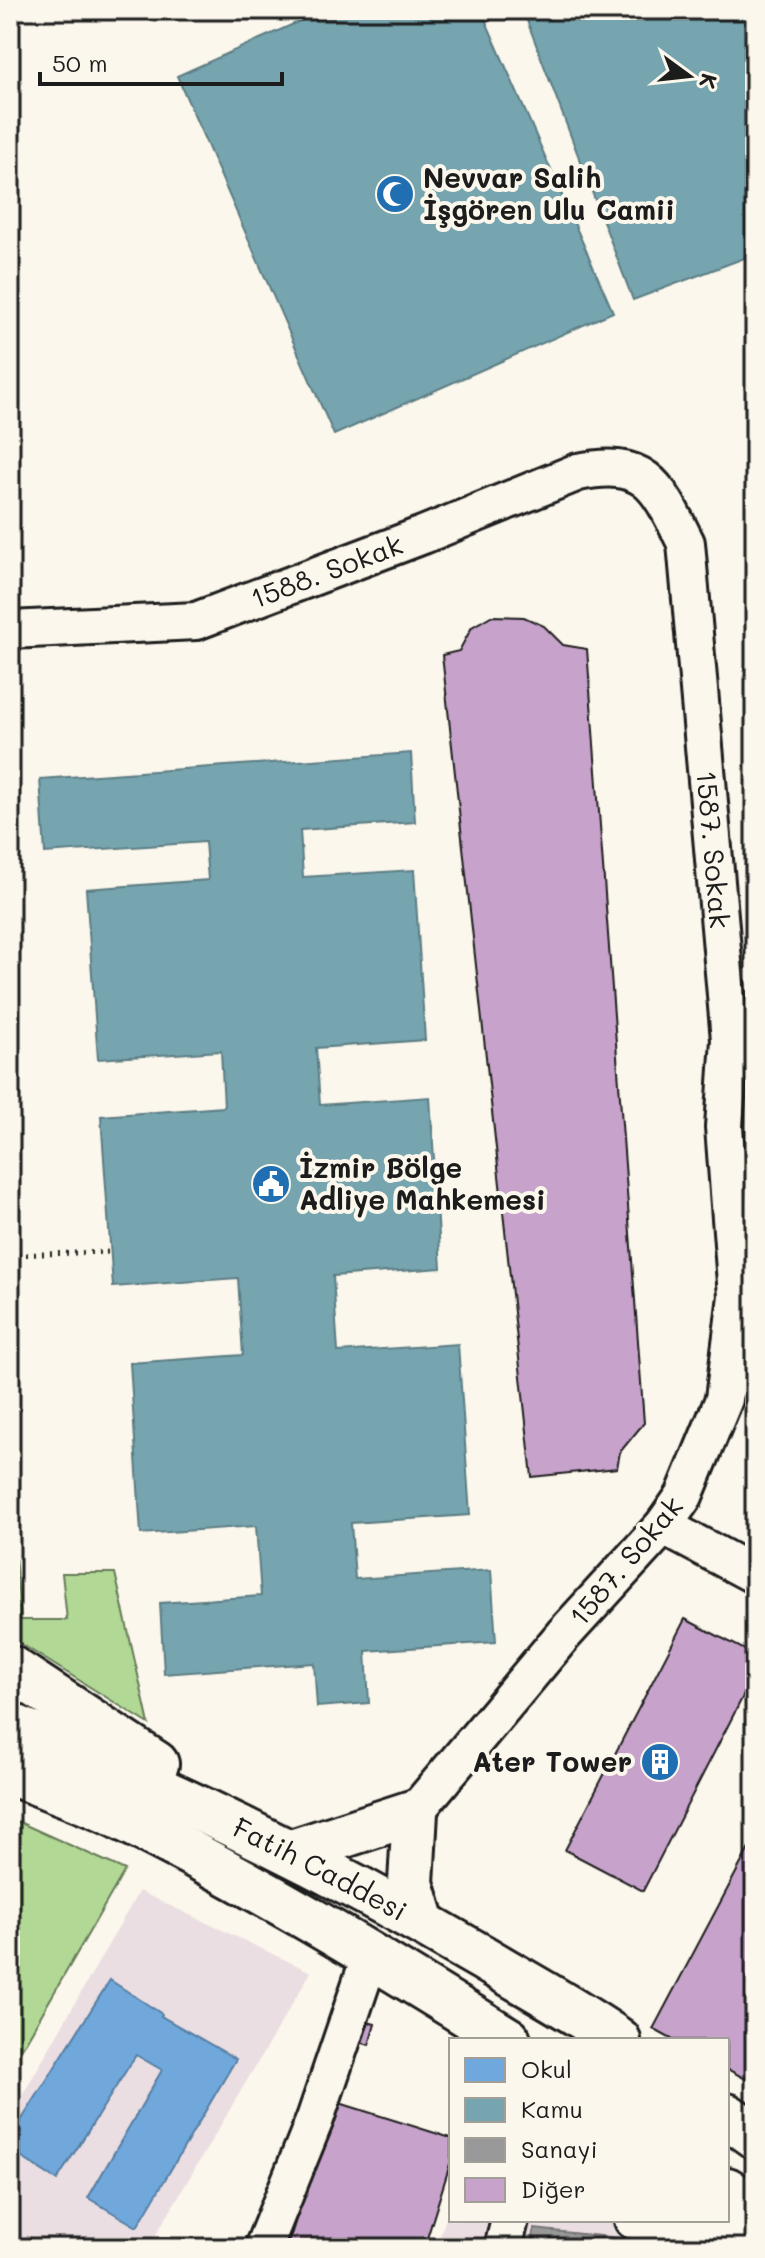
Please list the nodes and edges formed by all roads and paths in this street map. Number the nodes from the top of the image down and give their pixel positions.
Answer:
1 (632, 470) joint
2 (10, 630) edge
3 (743, 1043) edge
4 (111, 1252) dead end
5 (10, 1255) edge
6 (663, 1526) junction
7 (755, 1575) edge
8 (10, 1668) edge
9 (10, 1725) edge
10 (10, 1772) edge
11 (10, 1804) edge
12 (109, 1812) junction
13 (415, 1812) junction
14 (292, 1852) junction
15 (423, 1923) junction
16 (371, 1954) junction
17 (505, 2038) edge
18 (615, 2038) edge
19 (729, 2117) edge
20 (755, 2136) edge
21 (729, 2191) edge
22 (755, 2210) edge
23 (510, 2222) edge
24 (652, 2222) edge
25 (755, 2227) edge
26 (263, 2248) edge
27 (503, 2248) edge

1 - 2 street, 1588. Sokak
1 - 3 street, 1587. Sokak
3 - 6 street, 1587. Sokak
4 - 5 path
6 - 7 street
6 - 13 street, 1587. Sokak
8 - 14 main road
9 - 14 main road, Fatih Caddesi
10 - 12 main road, Fatih Caddesi
11 - 12 main road
12 - 16 main road, Fatih Caddesi
13 - 14 main road
13 - 15 main road
14 - 15 main road, Fatih Caddesi
15 - 18 main road, Fatih Caddesi
16 - 17 main road, Fatih Caddesi
16 - 26 street
19 - 20 main road
21 - 22 main road
23 - 27 street
24 - 25 street

